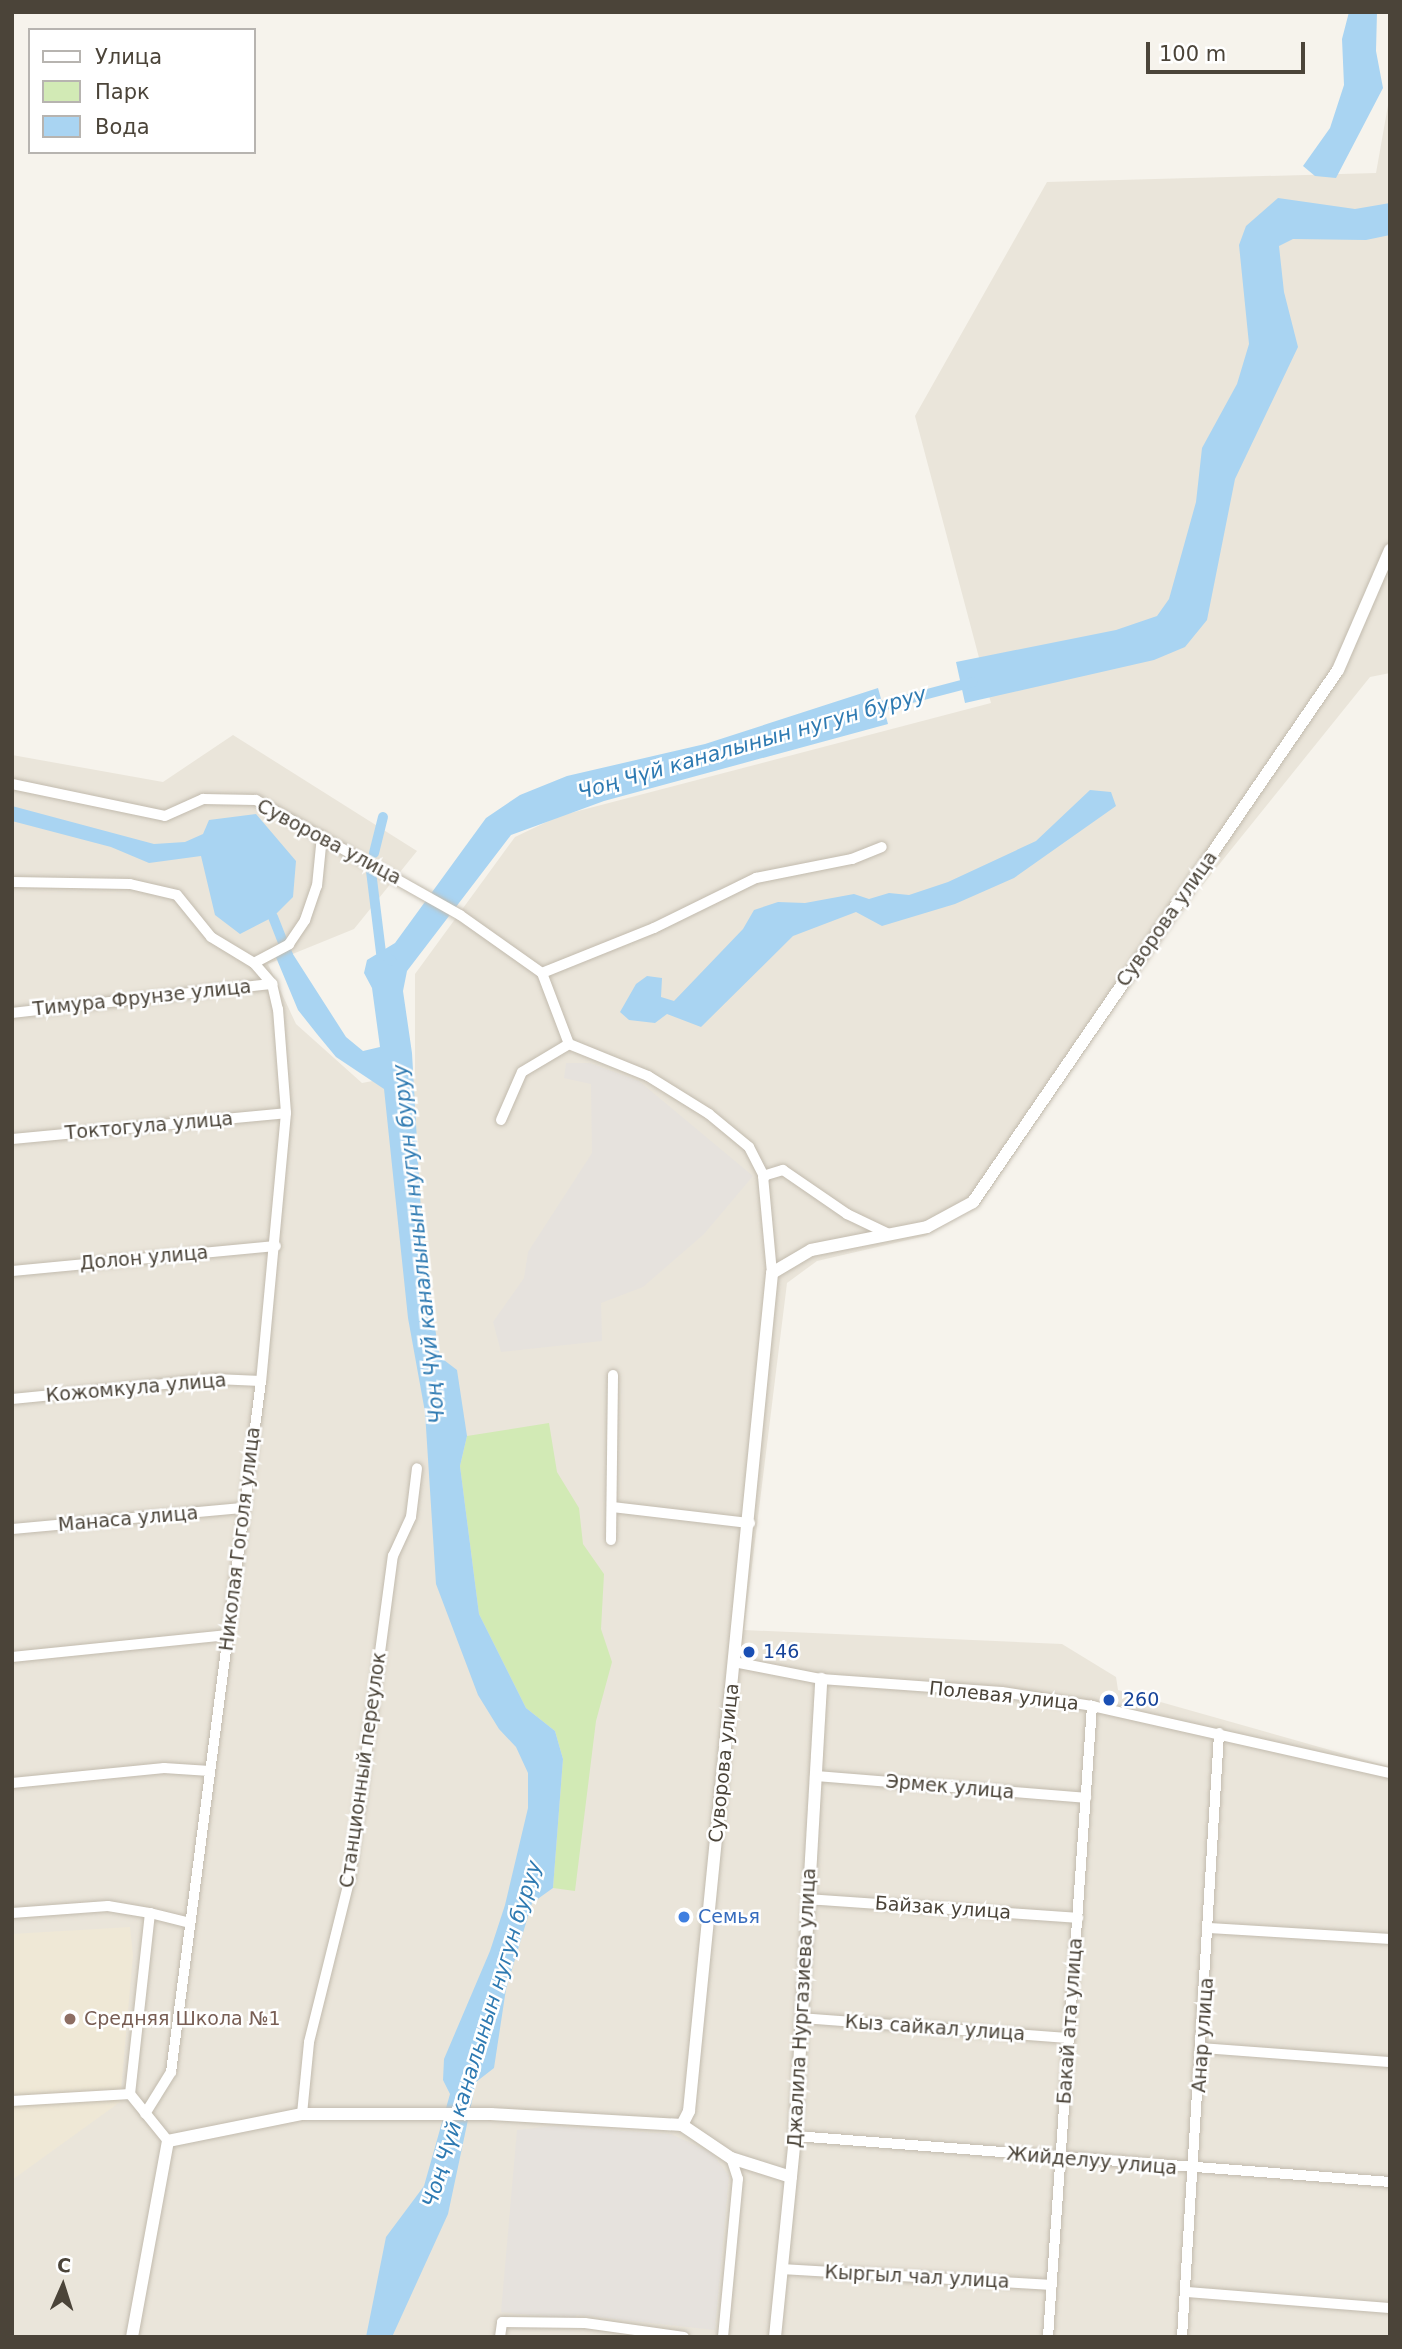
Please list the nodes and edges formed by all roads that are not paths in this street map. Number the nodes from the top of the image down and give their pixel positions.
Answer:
1 (1390, 550) edge
2 (12, 784) edge
3 (322, 836) junction
4 (882, 847) dead end
5 (12, 882) edge
6 (254, 963) junction
7 (542, 973) junction
8 (272, 984) junction
9 (12, 1013) edge
10 (569, 1044) junction
11 (286, 1113) junction
12 (501, 1120) dead end
13 (12, 1139) edge
14 (764, 1176) junction
15 (889, 1234) junction
16 (276, 1246) junction
17 (12, 1270) edge
18 (772, 1273) junction
19 (613, 1374) dead end
20 (261, 1381) junction
21 (12, 1399) edge
22 (417, 1468) dead end
23 (614, 1507) junction
24 (245, 1508) junction
25 (750, 1523) junction
26 (12, 1529) edge
27 (611, 1539) dead end
28 (228, 1634) junction
29 (12, 1657) edge
30 (734, 1662) junction
31 (821, 1679) junction
32 (1092, 1706) junction
33 (1219, 1733) junction
34 (210, 1771) junction
35 (1390, 1773) edge
36 (815, 1776) junction
37 (12, 1783) edge
38 (1086, 1798) junction
39 (808, 1899) junction
40 (12, 1913) edge
41 (150, 1913) junction
42 (1077, 1918) junction
43 (190, 1923) junction
44 (1210, 1928) junction
45 (1390, 1939) edge
46 (802, 2018) junction
47 (1069, 2038) junction
48 (1202, 2048) junction
49 (1390, 2062) edge
50 (130, 2094) junction
51 (12, 2101) edge
52 (145, 2114) junction
53 (302, 2114) junction
54 (682, 2125) junction
55 (795, 2136) junction
56 (168, 2141) junction
57 (731, 2158) junction
58 (1061, 2158) junction
59 (1194, 2170) junction
60 (791, 2177) junction
61 (1390, 2182) edge
62 (782, 2269) junction
63 (1052, 2285) junction
64 (1186, 2292) junction
65 (1390, 2308) edge
66 (667, 2336) edge
67 (132, 2337) edge
68 (500, 2337) edge
69 (684, 2337) edge
70 (723, 2337) edge
71 (775, 2337) edge
72 (1048, 2337) edge
73 (1182, 2337) edge

1 - 15 street, Суворова улица
2 - 3 street, Суворова улица
3 - 6 street
3 - 7 street, Суворова улица
4 - 7 street
5 - 6 street, Николая Гоголя улица
6 - 8 street, Николая Гоголя улица
7 - 10 street
8 - 9 street, Тимура Фрунзе улица
8 - 11 street, Николая Гоголя улица
10 - 12 street
10 - 14 street, Суворова улица
11 - 13 street, Токтогула улица
11 - 16 street, Николая Гоголя улица
14 - 15 street
14 - 18 street, Суворова улица
15 - 18 street, Суворова улица
16 - 17 street, Долон улица
16 - 20 street, Николая Гоголя улица
18 - 25 street, Суворова улица
19 - 23 street
20 - 21 street, Кожомкула улица
20 - 24 street, Николая Гоголя улица
22 - 53 street, Станционный переулок
23 - 25 street
23 - 27 street
24 - 26 street, Манаса улица
24 - 28 street, Николая Гоголя улица
25 - 30 street, Суворова улица
28 - 29 street
28 - 34 street, Николая Гоголя улица
30 - 31 street, Полевая улица
30 - 54 street, Суворова улица
31 - 32 street, Полевая улица
31 - 36 street, Джалила Нургазиева улица
32 - 33 street, Полевая улица
32 - 38 street, Бакай ата улица
33 - 35 street, Полевая улица
33 - 44 street, Анар улица
34 - 37 street
34 - 43 street, Николая Гоголя улица
36 - 38 street, Эрмек улица
36 - 39 street, Джалила Нургазиева улица
38 - 42 street, Бакай ата улица
39 - 42 street, Байзак улица
39 - 46 street, Джалила Нургазиева улица
40 - 41 street
41 - 43 street
41 - 50 street
42 - 47 street, Бакай ата улица
43 - 52 street, Николая Гоголя улица
44 - 45 street
44 - 48 street, Анар улица
46 - 47 street, Кыз сайкал улица
46 - 55 street, Джалила Нургазиева улица
47 - 58 street, Бакай ата улица
48 - 49 street
48 - 59 street, Анар улица
50 - 51 street
50 - 52 street
52 - 56 street
53 - 54 street
53 - 56 street
54 - 57 street
55 - 58 street, Жийделуу улица
55 - 60 street, Джалила Нургазиева улица
56 - 67 street
57 - 60 street
57 - 70 street
58 - 59 street, Жийделуу улица
58 - 63 street, Бакай ата улица
59 - 61 street, Жийделуу улица
59 - 64 street, Анар улица
60 - 62 street, Джалила Нургазиева улица
62 - 63 street, Кыргыл чал улица
62 - 71 street, Джалила Нургазиева улица
63 - 72 street, Бакай ата улица
64 - 65 street
64 - 73 street, Анар улица
66 - 68 street
66 - 69 street

